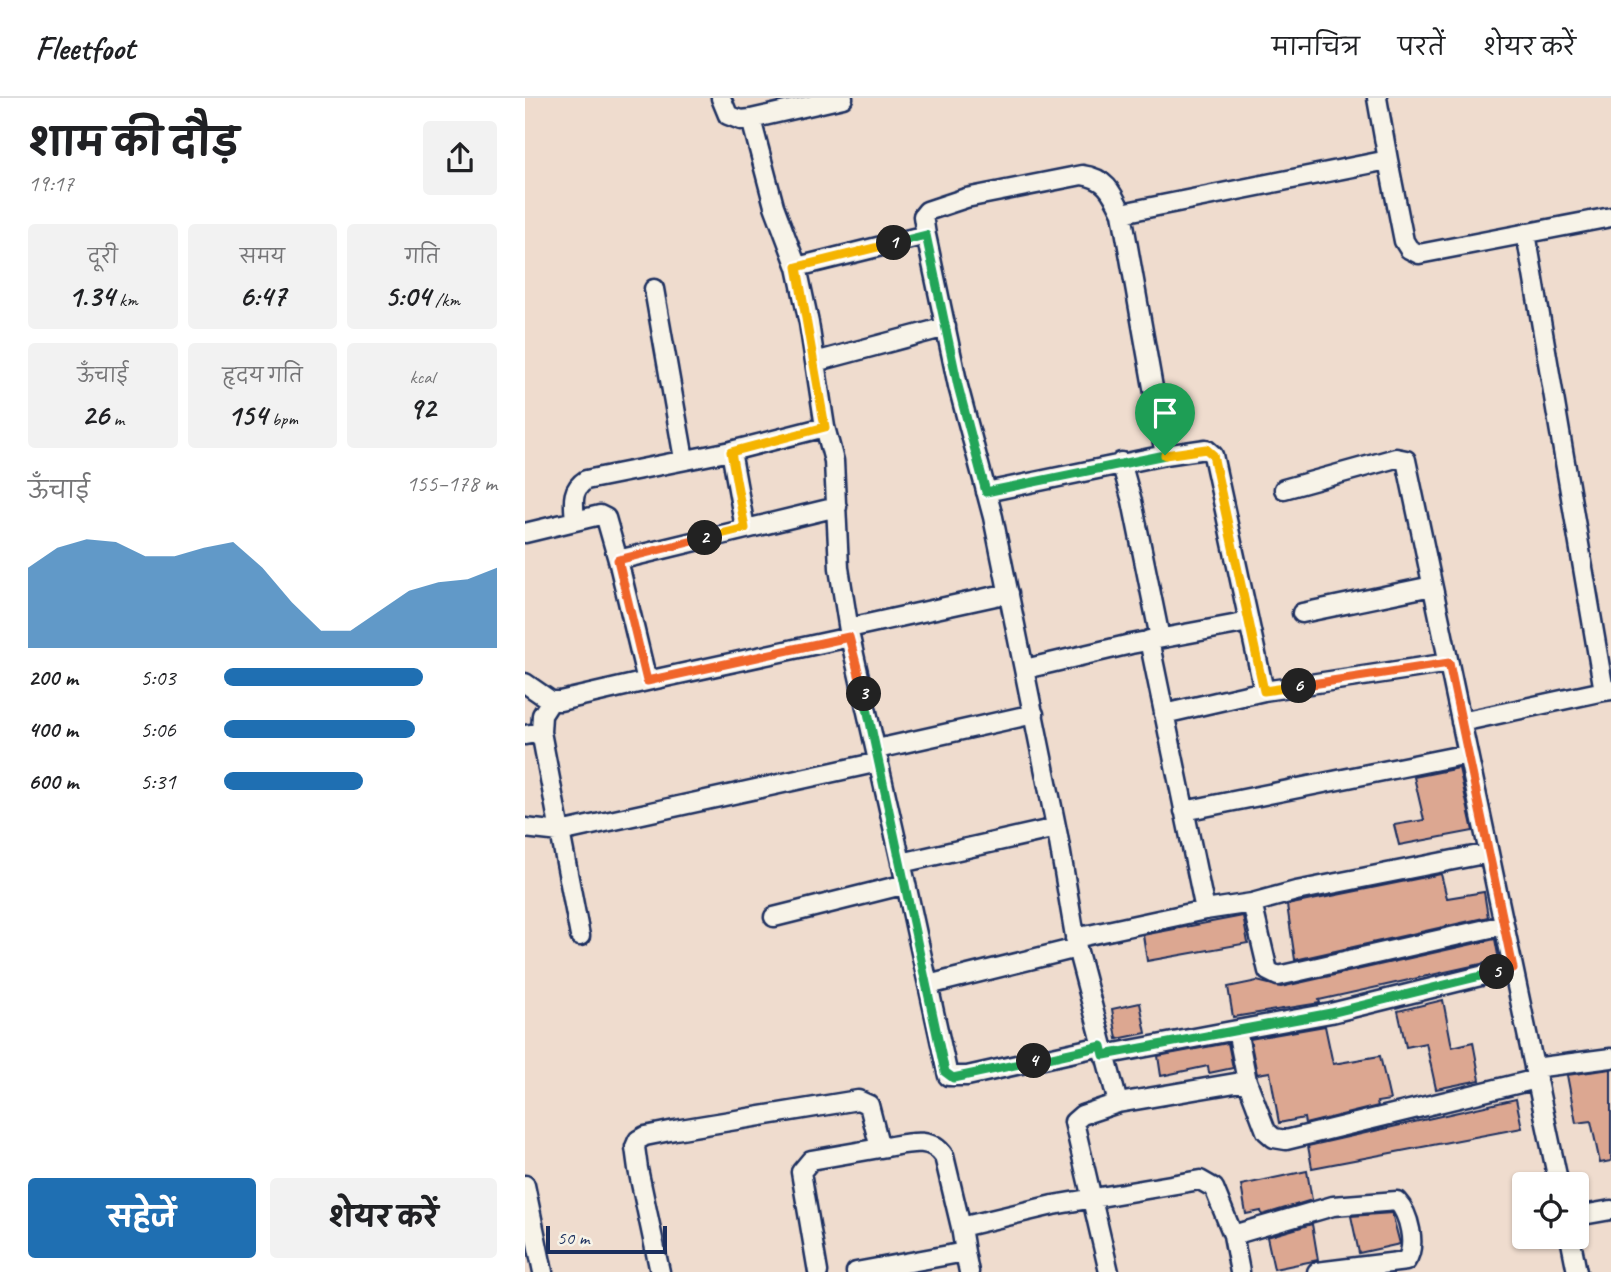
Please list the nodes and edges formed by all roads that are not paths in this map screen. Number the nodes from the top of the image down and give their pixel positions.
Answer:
1 (722, 98) edge
2 (843, 98) edge
3 (1377, 98) edge
4 (751, 119) junction
5 (1388, 160) junction
6 (1122, 213) junction
7 (1611, 217) edge
8 (1526, 233) junction
9 (926, 235) junction
10 (797, 267) junction
11 (654, 289) dead end
12 (946, 327) junction
13 (815, 362) junction
14 (825, 427) junction
15 (731, 452) junction
16 (1165, 455) junction
17 (684, 459) junction
18 (1121, 462) junction
19 (1284, 489) dead end
20 (986, 492) junction
21 (837, 507) junction
22 (575, 521) junction
23 (745, 528) junction
24 (525, 533) edge
25 (618, 560) junction
26 (1432, 586) junction
27 (1009, 593) junction
28 (1302, 613) dead end
29 (1249, 622) junction
30 (849, 632) junction
31 (1154, 639) junction
32 (1449, 663) junction
33 (1025, 669) junction
34 (647, 681) junction
35 (525, 684) edge
36 (1264, 691) junction
37 (1607, 691) edge
38 (551, 701) junction
39 (1034, 714) junction
40 (1164, 714) junction
41 (1461, 722) junction
42 (533, 733) edge
43 (1468, 754) junction
44 (878, 755) junction
45 (1184, 811) junction
46 (525, 828) edge
47 (1056, 828) junction
48 (560, 832) junction
49 (1489, 853) junction
50 (901, 863) junction
51 (906, 884) junction
52 (1252, 903) junction
53 (1205, 909) junction
54 (774, 917) dead end
55 (1504, 925) junction
56 (580, 936) dead end
57 (1076, 943) junction
58 (1513, 968) junction
59 (928, 985) junction
60 (1237, 1030) junction
61 (1103, 1051) junction
62 (1611, 1058) edge
63 (1535, 1074) junction
64 (1247, 1081) junction
65 (1118, 1103) junction
66 (880, 1148) junction
67 (1556, 1172) edge
68 (525, 1185) edge
69 (1092, 1198) junction
70 (1611, 1210) edge
71 (1589, 1214) edge
72 (961, 1227) junction
73 (1233, 1235) junction
74 (1572, 1249) edge
75 (965, 1252) junction
76 (543, 1272) edge
77 (660, 1272) edge
78 (818, 1272) edge
79 (856, 1272) edge
80 (969, 1272) edge
81 (1109, 1272) edge
82 (1240, 1272) edge
83 (1317, 1272) edge
84 (1577, 1272) edge

1 - 4 street
2 - 4 street
3 - 5 street
4 - 10 street
5 - 6 street
5 - 8 street
6 - 9 street
6 - 16 street
7 - 8 street
8 - 37 street
9 - 10 street
9 - 12 street
10 - 13 street
11 - 17 street
12 - 13 street
12 - 20 street
13 - 14 street
14 - 15 street
14 - 21 street
15 - 17 street
15 - 23 street
16 - 18 street
16 - 29 street
17 - 22 street
18 - 20 street
18 - 31 street
19 - 26 street
20 - 27 street
21 - 23 street
21 - 30 street
22 - 24 street
22 - 25 street
23 - 25 street
25 - 34 street
26 - 28 street
26 - 32 street
27 - 30 street
27 - 33 street
29 - 31 street
29 - 36 street
30 - 34 street
30 - 44 street
31 - 33 street
31 - 40 street
32 - 36 street
32 - 41 street
33 - 39 street
34 - 38 street
35 - 38 street
36 - 40 street
37 - 41 street
38 - 42 street
39 - 44 street
39 - 47 street
40 - 45 street
41 - 43 street
42 - 48 street
43 - 45 street
43 - 49 street
44 - 48 street
44 - 50 street
45 - 53 street
46 - 48 street
47 - 50 street
47 - 57 street
48 - 56 street
49 - 52 street
49 - 55 street
50 - 51 street
51 - 54 street
51 - 59 street
52 - 53 street
52 - 55 street
53 - 57 street
55 - 58 street
57 - 59 street
57 - 61 street
58 - 60 street
58 - 63 street
59 - 61 street
60 - 61 street
60 - 64 street
61 - 65 street
62 - 63 street
63 - 64 street
63 - 67 street
64 - 65 street
65 - 69 street
66 - 72 street
66 - 77 street
66 - 78 street
68 - 76 street
69 - 72 street
69 - 73 street
69 - 81 street
70 - 71 street
72 - 75 street
73 - 82 street
73 - 83 street
74 - 84 street
75 - 79 street
75 - 80 street

